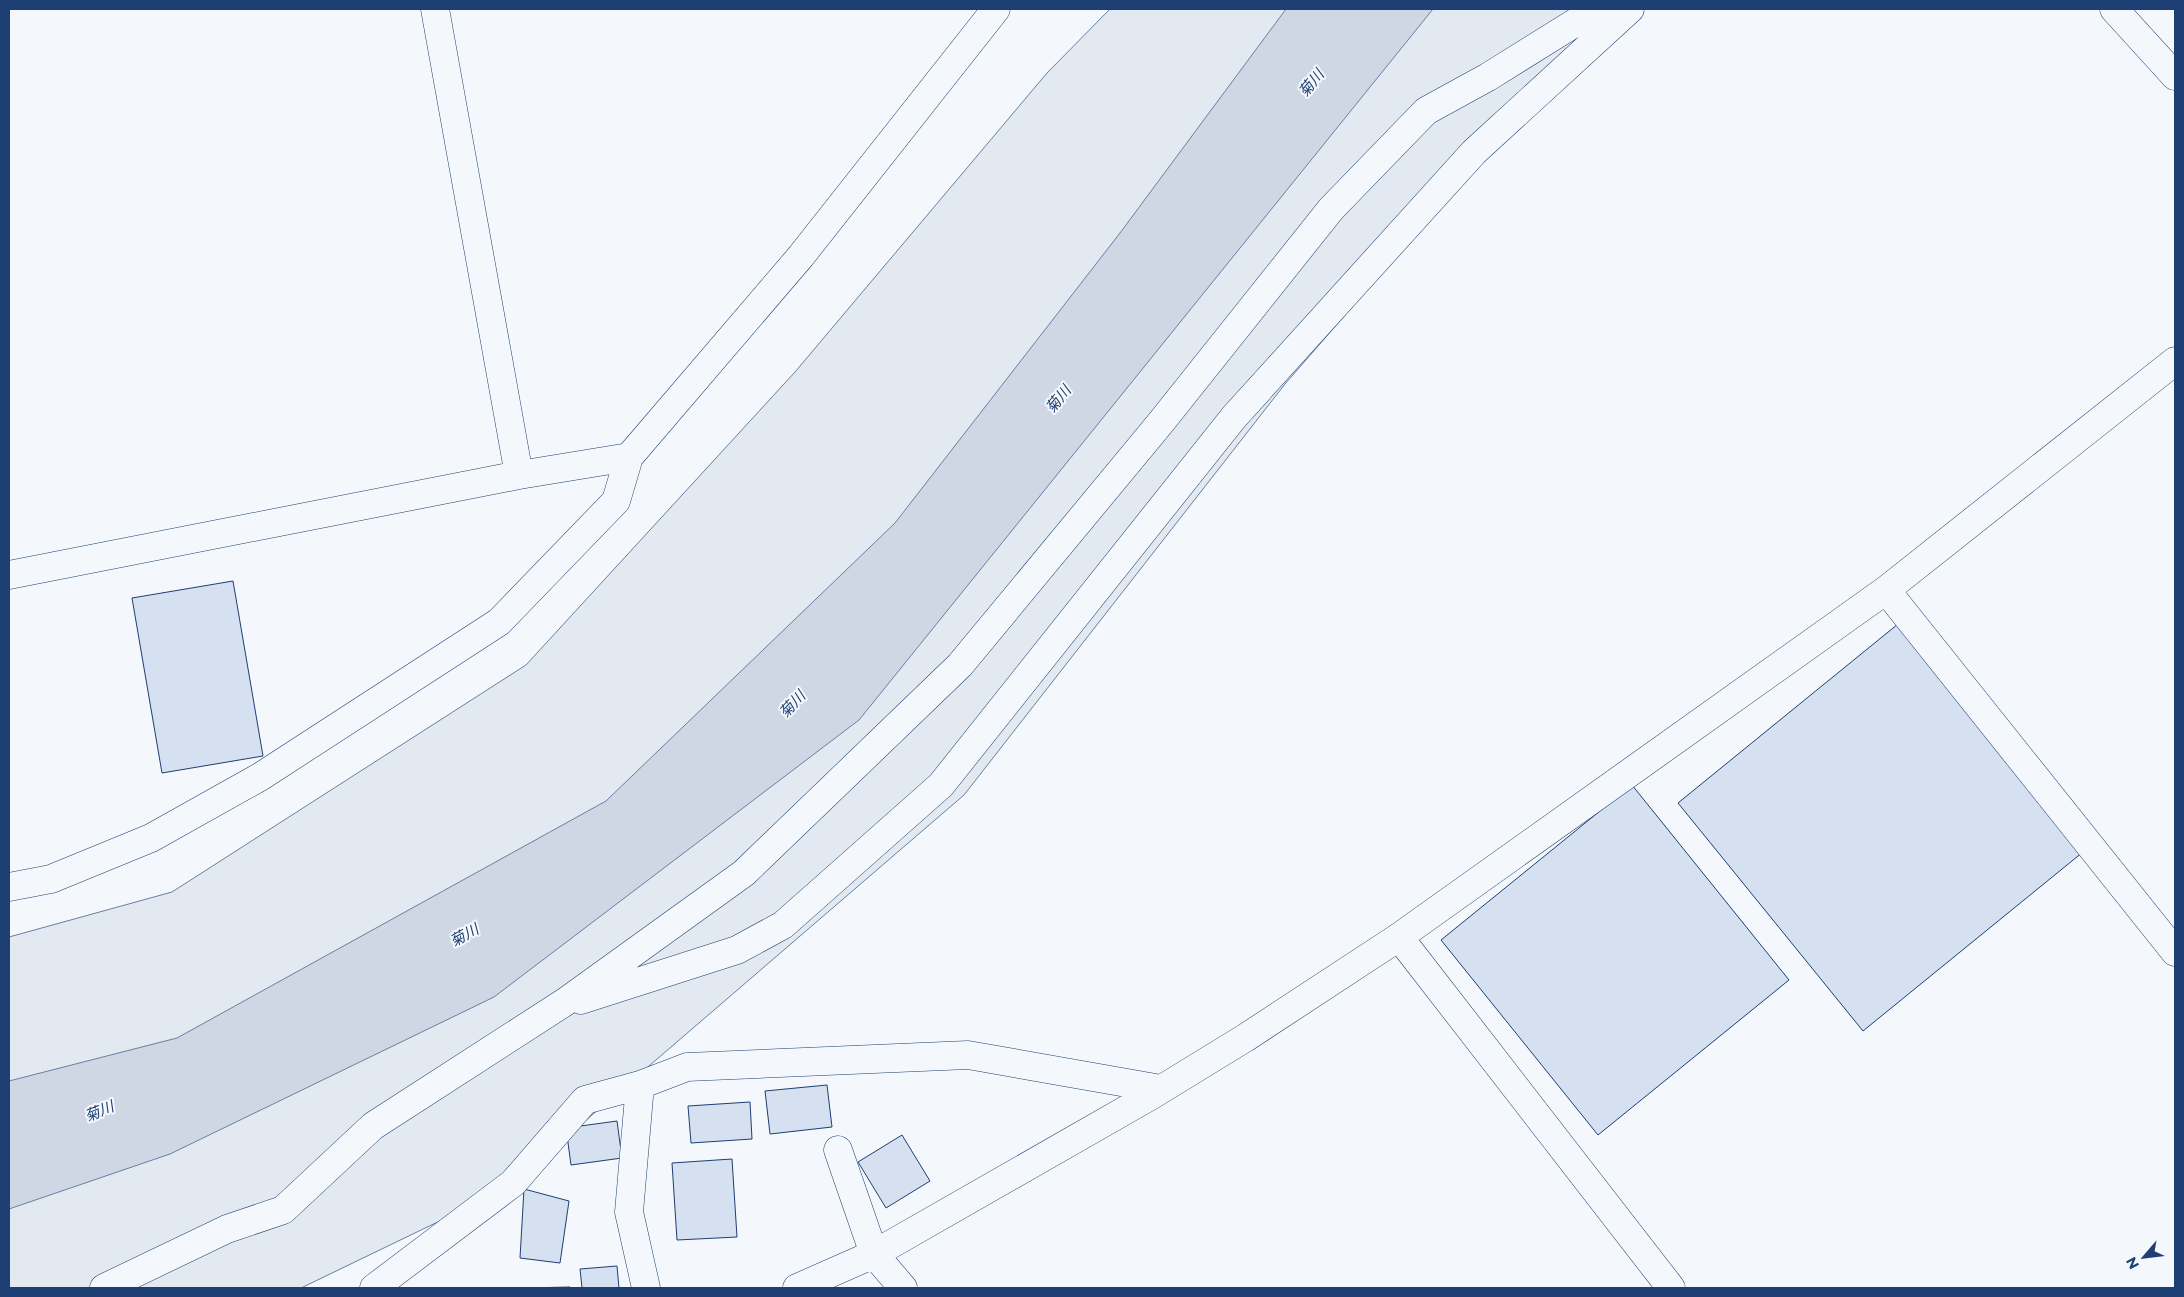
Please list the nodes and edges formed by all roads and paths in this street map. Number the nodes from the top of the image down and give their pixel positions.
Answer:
1 (435, 9) edge
2 (996, 9) edge
3 (1597, 9) edge
4 (1630, 9) edge
5 (2114, 9) edge
6 (2175, 76) edge
7 (2175, 361) edge
8 (629, 457) junction
9 (519, 475) junction
10 (9, 575) edge
11 (1886, 590) junction
12 (9, 887) edge
13 (1399, 937) junction
14 (2175, 952) edge
15 (553, 1009) junction
16 (640, 1085) junction
17 (1162, 1089) junction
18 (838, 1150) dead end
19 (874, 1254) junction
20 (104, 1288) edge
21 (374, 1288) edge
22 (646, 1288) edge
23 (797, 1288) edge
24 (903, 1288) edge
25 (1671, 1288) edge

1 - 9 street
2 - 8 street
3 - 15 street
4 - 15 street
5 - 6 street
7 - 11 street
8 - 9 street
8 - 12 street
9 - 10 street
11 - 13 street
11 - 14 street
13 - 17 street
13 - 25 street
15 - 20 street
16 - 17 street
16 - 21 street
16 - 22 street
17 - 19 street
18 - 19 street
19 - 23 street
19 - 24 street

